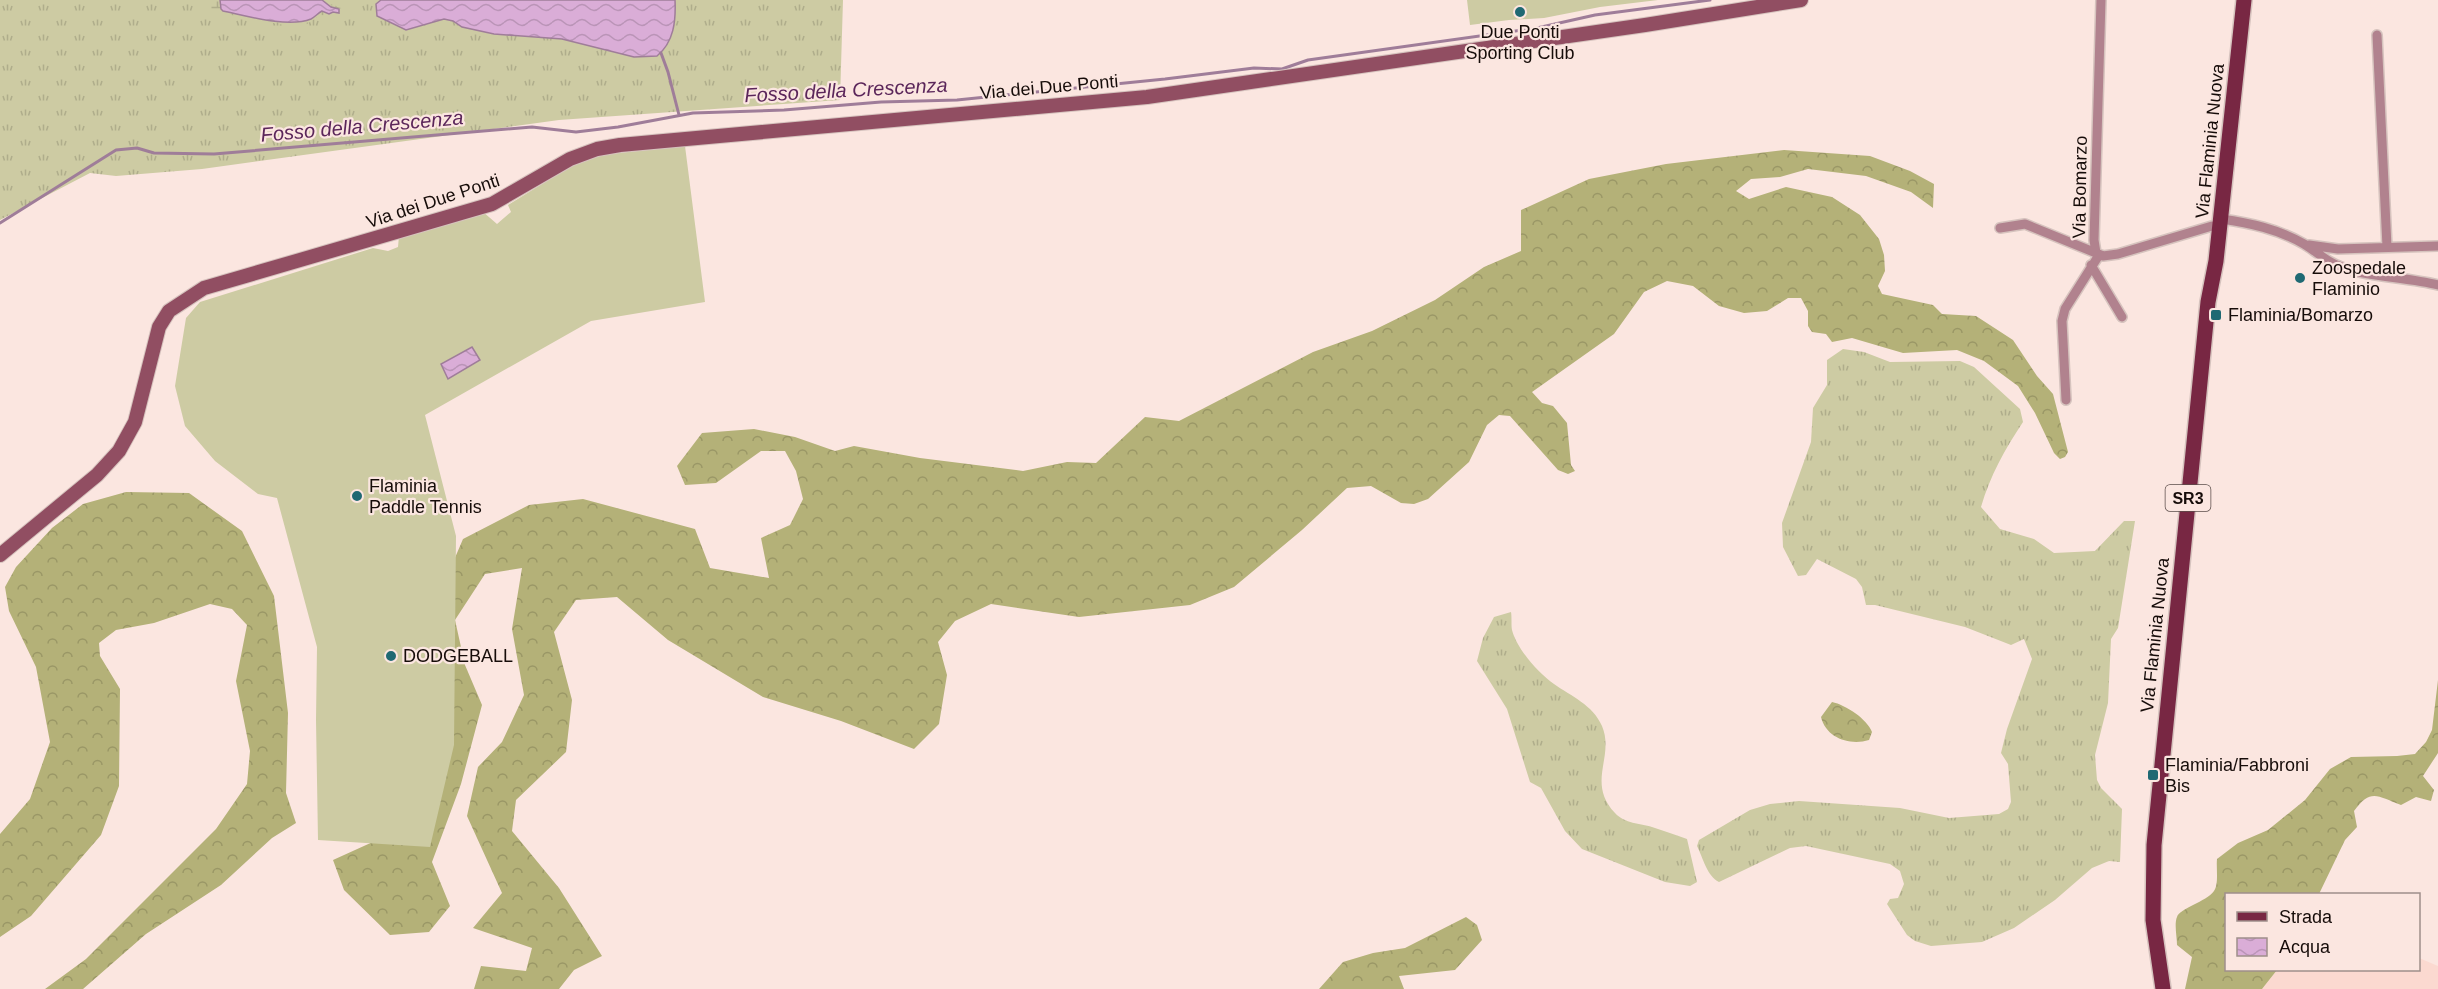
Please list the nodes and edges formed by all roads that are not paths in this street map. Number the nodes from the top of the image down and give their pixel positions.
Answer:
1 (1801, 0) edge
2 (2101, 0) edge
3 (2235, 0) edge
4 (2244, 0) edge
5 (2377, 35) dead end
6 (2216, 222) junction
7 (2001, 228) dead end
8 (2305, 244) junction
9 (2438, 246) edge
10 (2387, 247) junction
11 (2098, 254) junction
12 (2091, 265) junction
13 (2438, 285) edge
14 (2122, 316) dead end
15 (2066, 400) dead end
16 (0, 555) edge
17 (2163, 989) edge

1 - 16 street, Via dei Due Ponti
2 - 11 street, Via Bomarzo
3 - 6 main road, Via Flaminia Nuova / SR3
4 - 6 main road, Via Flaminia Nuova / SR3
5 - 10 street
6 - 8 street, Via Bomarzo
6 - 11 street, Via Bomarzo
6 - 17 main road, Via Flaminia Nuova / SR3
7 - 11 street
8 - 10 street, Via Bomarzo
8 - 13 street, Via Bomarzo
9 - 10 street, Via Bomarzo
11 - 12 street
12 - 14 street
12 - 15 street

